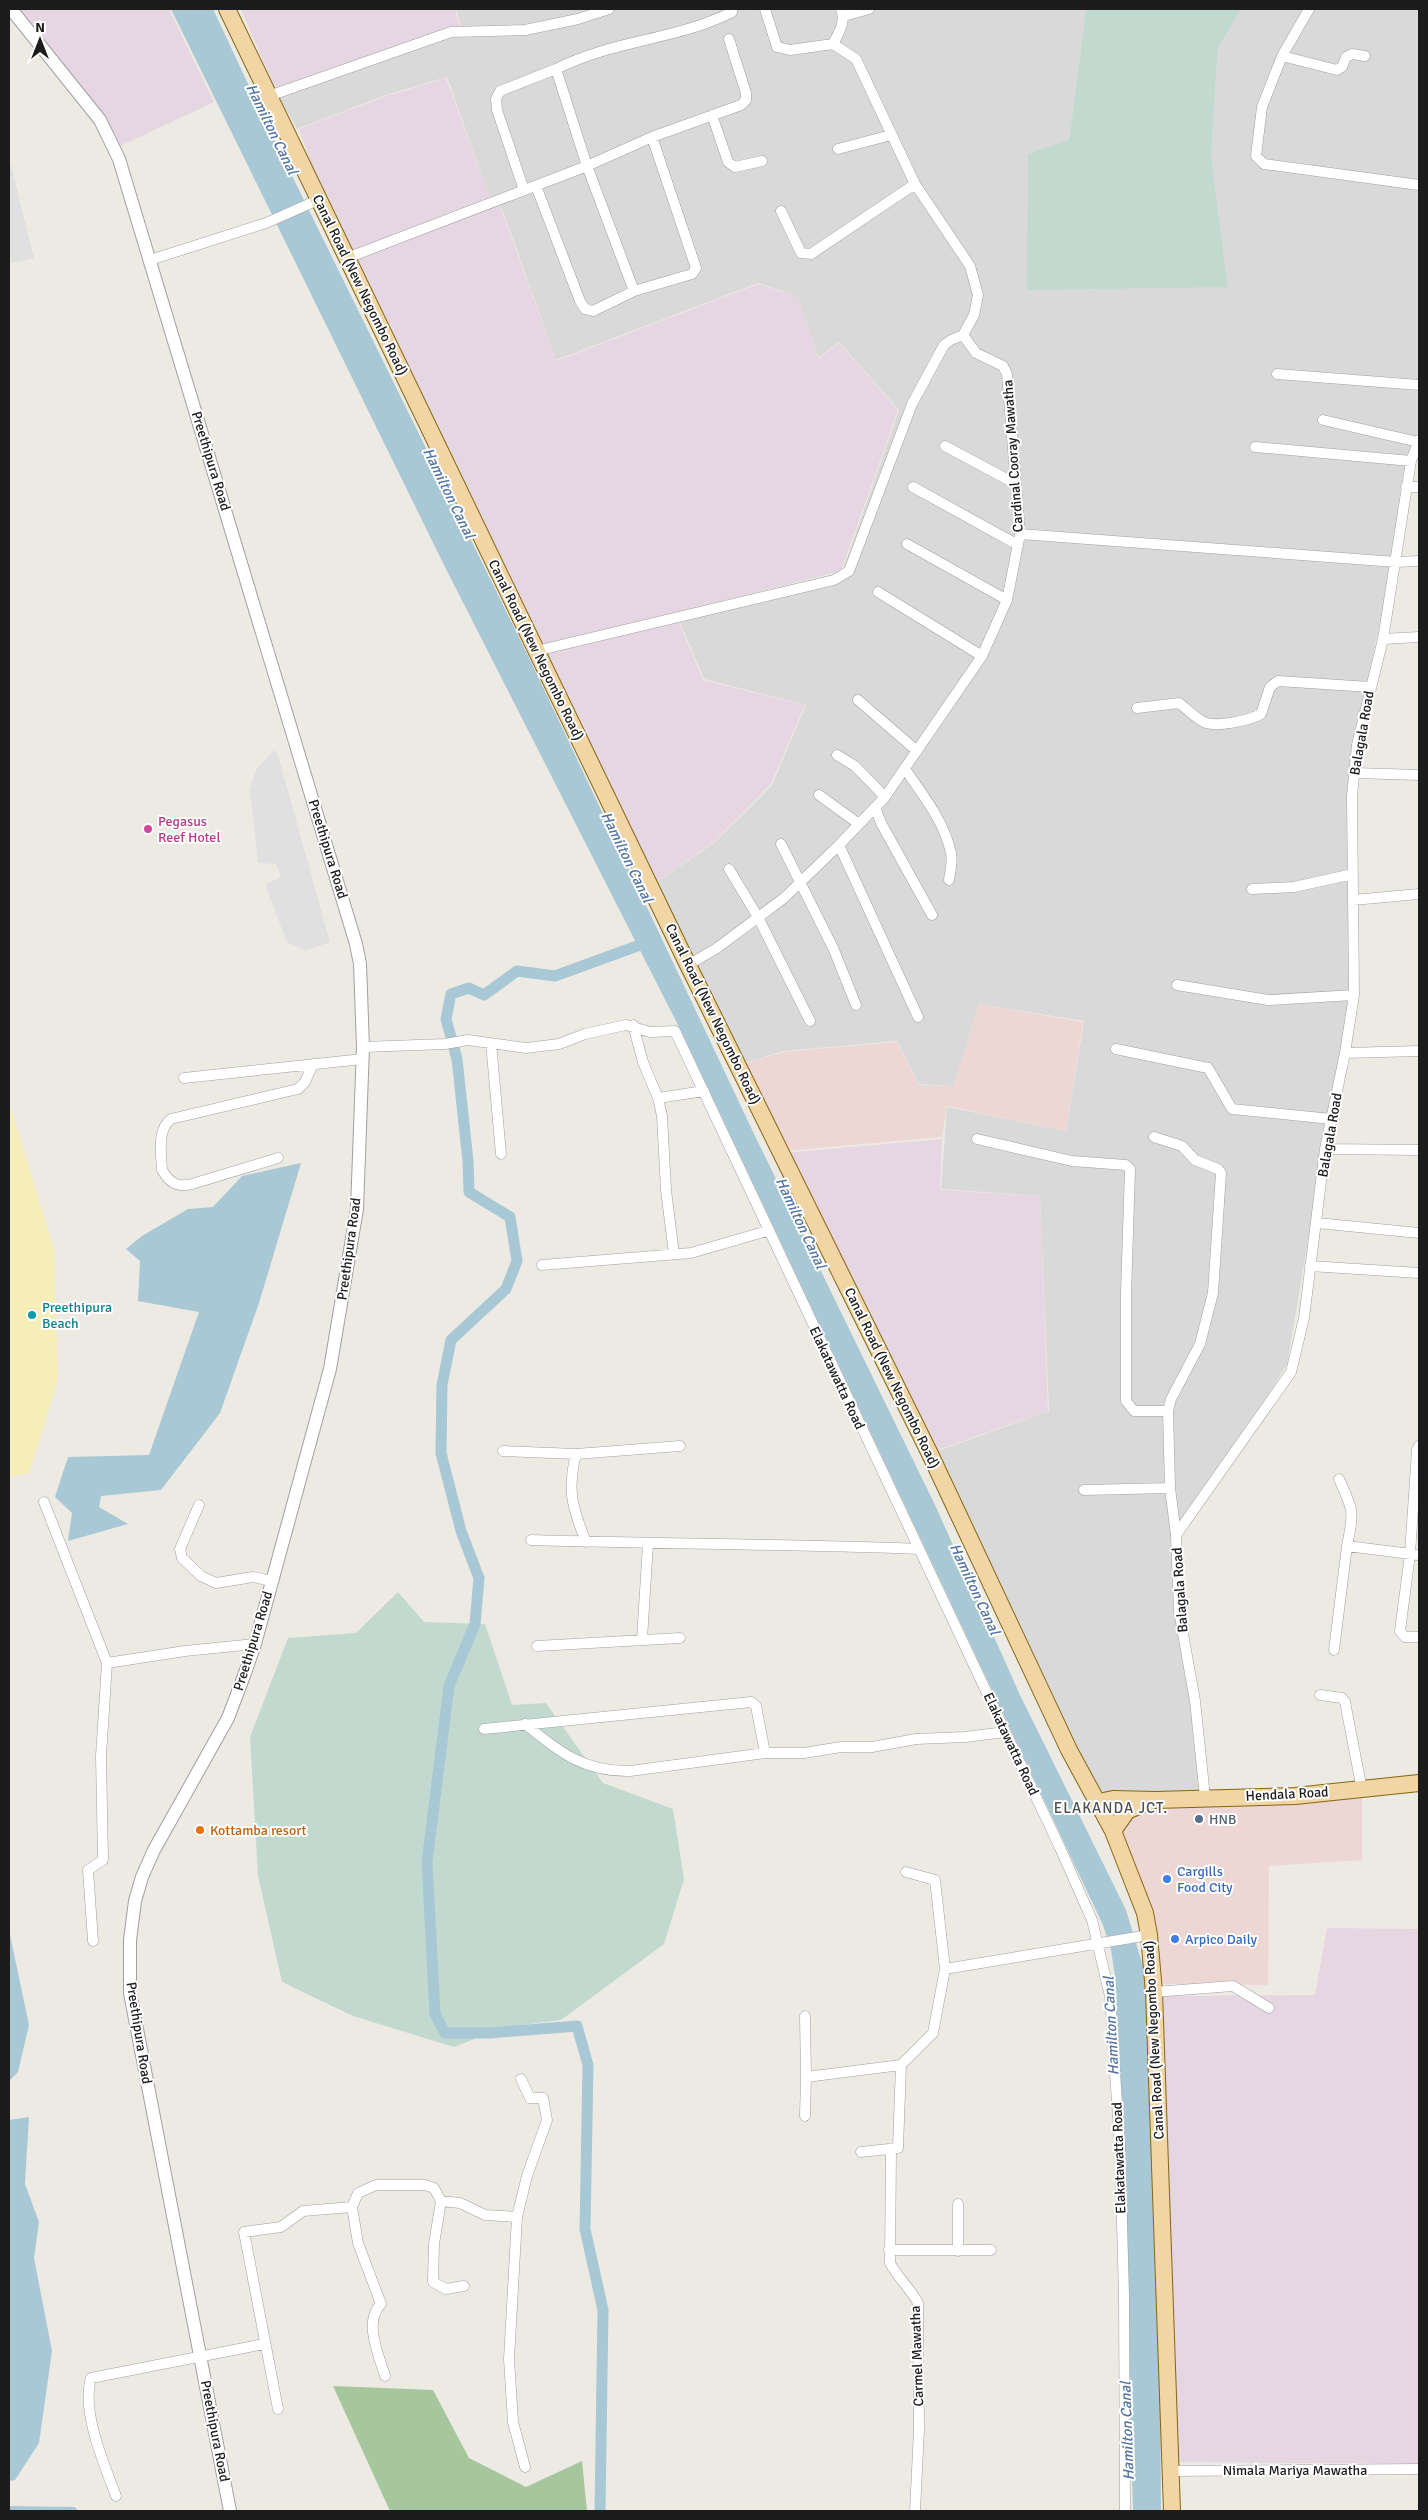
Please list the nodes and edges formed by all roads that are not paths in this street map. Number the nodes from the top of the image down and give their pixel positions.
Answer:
1 (11, 9) edge
2 (227, 9) edge
3 (609, 9) edge
4 (765, 9) edge
5 (869, 9) edge
6 (1309, 9) edge
7 (732, 12) dead end
8 (842, 12) edge
9 (728, 39) dead end
10 (833, 44) junction
11 (1282, 56) junction
12 (1364, 56) dead end
13 (556, 69) junction
14 (269, 96) junction
15 (712, 115) junction
16 (891, 135) junction
17 (652, 137) junction
18 (838, 149) dead end
19 (762, 161) dead end
20 (588, 166) junction
21 (915, 184) junction
22 (1419, 185) edge
23 (536, 186) junction
24 (524, 190) junction
25 (316, 201) junction
26 (781, 211) dead end
27 (347, 258) junction
28 (150, 260) junction
29 (634, 291) junction
30 (963, 335) junction
31 (1277, 374) dead end
32 (1419, 386) edge
33 (1323, 420) dead end
34 (1419, 441) edge
35 (945, 446) dead end
36 (1255, 447) dead end
37 (1411, 461) junction
38 (1014, 483) junction
39 (914, 487) dead end
40 (1406, 487) junction
41 (1419, 487) edge
42 (1019, 539) junction
43 (907, 544) dead end
44 (1419, 560) edge
45 (1396, 562) junction
46 (878, 592) dead end
47 (1007, 600) junction
48 (1419, 637) edge
49 (1383, 639) junction
50 (536, 651) junction
51 (982, 656) junction
52 (1370, 687) junction
53 (858, 700) dead end
54 (1137, 708) dead end
55 (917, 751) junction
56 (837, 755) dead end
57 (905, 769) junction
58 (1354, 774) junction
59 (1419, 775) edge
60 (819, 795) dead end
61 (885, 797) junction
62 (875, 807) junction
63 (859, 824) junction
64 (781, 844) dead end
65 (839, 845) junction
66 (729, 869) dead end
67 (1353, 874) junction
68 (949, 880) dead end
69 (800, 881) junction
70 (1252, 890) dead end
71 (1419, 894) edge
72 (1353, 900) junction
73 (932, 915) dead end
74 (758, 917) junction
75 (688, 965) junction
76 (1176, 985) dead end
77 (1354, 995) junction
78 (856, 1005) dead end
79 (918, 1017) dead end
80 (810, 1021) dead end
81 (633, 1026) junction
82 (491, 1043) junction
83 (1116, 1049) dead end
84 (1419, 1051) edge
85 (1345, 1052) junction
86 (363, 1053) junction
87 (313, 1064) junction
88 (184, 1078) dead end
89 (704, 1091) junction
90 (658, 1098) junction
91 (1331, 1119) junction
92 (1154, 1137) dead end
93 (976, 1139) dead end
94 (1325, 1149) junction
95 (1419, 1150) edge
96 (500, 1154) dead end
97 (278, 1158) dead end
98 (1317, 1223) junction
99 (767, 1231) junction
100 (1419, 1233) edge
101 (674, 1254) junction
102 (542, 1266) dead end
103 (1310, 1266) junction
104 (1419, 1273) edge
105 (1168, 1411) junction
106 (680, 1446) dead end
107 (1419, 1446) edge
108 (503, 1451) dead end
109 (576, 1454) junction
110 (1339, 1479) dead end
111 (1170, 1488) junction
112 (1084, 1490) dead end
113 (44, 1502) dead end
114 (199, 1505) dead end
115 (1176, 1535) junction
116 (531, 1540) dead end
117 (586, 1542) junction
118 (648, 1544) junction
119 (1347, 1546) junction
120 (918, 1549) junction
121 (1415, 1554) edge
122 (271, 1581) junction
123 (1419, 1637) edge
124 (680, 1638) dead end
125 (642, 1639) junction
126 (255, 1644) junction
127 (538, 1646) dead end
128 (1334, 1650) dead end
129 (107, 1663) junction
130 (1320, 1695) dead end
131 (524, 1724) junction
132 (484, 1729) dead end
133 (1004, 1732) junction
134 (765, 1753) junction
135 (1419, 1783) edge
136 (1362, 1790) junction
137 (1205, 1797) junction
138 (1154, 1800) junction
139 (1099, 1802) junction
140 (1114, 1831) junction
141 (906, 1872) dead end
142 (1143, 1936) junction
143 (93, 1941) dead end
144 (1101, 1944) junction
145 (945, 1969) junction
146 (1154, 1992) junction
147 (1269, 2008) dead end
148 (805, 2016) dead end
149 (901, 2065) junction
150 (806, 2078) junction
151 (521, 2079) dead end
152 (805, 2116) dead end
153 (890, 2149) junction
154 (861, 2152) dead end
155 (441, 2201) junction
156 (958, 2204) dead end
157 (352, 2207) junction
158 (517, 2217) junction
159 (888, 2250) junction
160 (991, 2250) dead end
161 (958, 2251) junction
162 (464, 2286) dead end
163 (264, 2344) junction
164 (200, 2356) junction
165 (385, 2376) dead end
166 (278, 2409) dead end
167 (525, 2467) dead end
168 (1419, 2470) edge
169 (1171, 2471) junction
170 (116, 2496) dead end
171 (230, 2511) edge
172 (915, 2511) edge
173 (1125, 2511) edge
174 (1172, 2511) edge

1 - 28 street, Preethipura Road
2 - 14 main road, Canal Road (New Negombo Road)
3 - 14 street
4 - 10 street
5 - 8 street
6 - 11 street
7 - 13 street
8 - 10 street
9 - 15 street
10 - 16 street
11 - 12 street
11 - 22 street
13 - 20 street
13 - 24 street
14 - 25 main road, Canal Road (New Negombo Road)
15 - 17 street
15 - 19 street
16 - 18 street
16 - 21 street
17 - 20 street
17 - 29 street
20 - 23 street
20 - 29 street
21 - 26 street
21 - 30 street
23 - 24 street
23 - 29 street
24 - 27 street
25 - 27 main road, Canal Road (New Negombo Road)
25 - 28 street
27 - 50 main road, Canal Road (New Negombo Road)
28 - 86 street, Preethipura Road
30 - 38 street, Cardinal Cooray Mawatha
30 - 50 street
31 - 32 street
33 - 34 street
34 - 37 street, Balagala Road
35 - 38 street
36 - 37 street
37 - 40 street, Balagala Road
38 - 42 street, Cardinal Cooray Mawatha
39 - 42 street
40 - 41 street
40 - 45 street, Balagala Road
42 - 45 street
42 - 47 street, Cardinal Cooray Mawatha
43 - 47 street
44 - 45 street
45 - 49 street, Balagala Road
46 - 51 street
47 - 51 street, Cardinal Cooray Mawatha
48 - 49 street
49 - 52 street, Balagala Road
50 - 75 main road, Canal Road (New Negombo Road)
51 - 55 street, Cardinal Cooray Mawatha
52 - 54 street
52 - 58 street, Balagala Road
53 - 55 street
55 - 57 street, Cardinal Cooray Mawatha
56 - 61 street
57 - 61 street, Cardinal Cooray Mawatha
57 - 68 street
58 - 59 street
58 - 67 street, Balagala Road
60 - 63 street
61 - 62 street, Cardinal Cooray Mawatha
62 - 63 street, Cardinal Cooray Mawatha
62 - 73 street
63 - 65 street, Cardinal Cooray Mawatha
64 - 69 street
65 - 69 street, Cardinal Cooray Mawatha
65 - 79 street
66 - 74 street
67 - 70 street
67 - 72 street, Balagala Road
69 - 74 street, Cardinal Cooray Mawatha
69 - 78 street
71 - 72 street
72 - 77 street, Balagala Road
74 - 75 street, Cardinal Cooray Mawatha
74 - 80 street
75 - 139 main road, Canal Road (New Negombo Road)
76 - 77 street
77 - 85 street, Balagala Road
81 - 82 street
81 - 89 street, Elakatawatta Road
81 - 90 street
82 - 86 street
82 - 96 street
83 - 91 street
84 - 85 street
85 - 91 street, Balagala Road
86 - 87 street
86 - 122 street, Preethipura Road
87 - 88 street
87 - 97 street
89 - 90 street
89 - 99 street, Elakatawatta Road
90 - 101 street
91 - 94 street, Balagala Road
92 - 105 street
93 - 105 street
94 - 95 street
94 - 98 street, Balagala Road
98 - 100 street
98 - 103 street, Balagala Road
99 - 101 street
99 - 120 street, Elakatawatta Road
101 - 102 street
103 - 104 street
103 - 115 street, Balagala Road
105 - 111 street
106 - 109 street
107 - 121 street
108 - 109 street
109 - 117 street
110 - 119 street
111 - 112 street
111 - 115 street
113 - 129 street
114 - 122 street
115 - 137 street, Balagala Road
116 - 117 street
117 - 118 street
118 - 120 street
118 - 125 street
119 - 121 street
119 - 128 street
120 - 133 street, Elakatawatta Road
121 - 123 street
122 - 126 street, Preethipura Road
124 - 125 street
125 - 127 street
126 - 129 street
126 - 164 street, Preethipura Road
129 - 143 street
130 - 136 street
131 - 132 street
131 - 134 street
131 - 134 street
133 - 134 street
133 - 144 street, Elakatawatta Road
135 - 136 main road, Hendala Road
136 - 137 main road, Hendala Road
137 - 138 main road, Hendala Road
138 - 139 main road, Hendala Road
138 - 140 main road, Hendala Road
139 - 140 main road, Canal Road (New Negombo Road)
140 - 142 main road, Canal Road (New Negombo Road)
141 - 145 street
142 - 144 street
142 - 146 main road, Canal Road (New Negombo Road)
144 - 145 street
144 - 173 street, Elakatawatta Road
145 - 149 street
146 - 147 street
146 - 169 main road, Canal Road (New Negombo Road)
148 - 150 street
149 - 150 street
149 - 153 street
150 - 152 street
151 - 158 street
153 - 154 street
153 - 159 street, Carmel Mawatha
155 - 157 street
155 - 158 street
155 - 162 street
156 - 161 street
157 - 163 street
157 - 165 street
158 - 167 street
159 - 161 street
159 - 172 street, Carmel Mawatha
160 - 161 street
163 - 164 street
163 - 166 street
164 - 170 street
164 - 171 street, Preethipura Road
168 - 169 street, Nimala Mariya Mawatha
169 - 174 main road, Canal Road (New Negombo Road)

